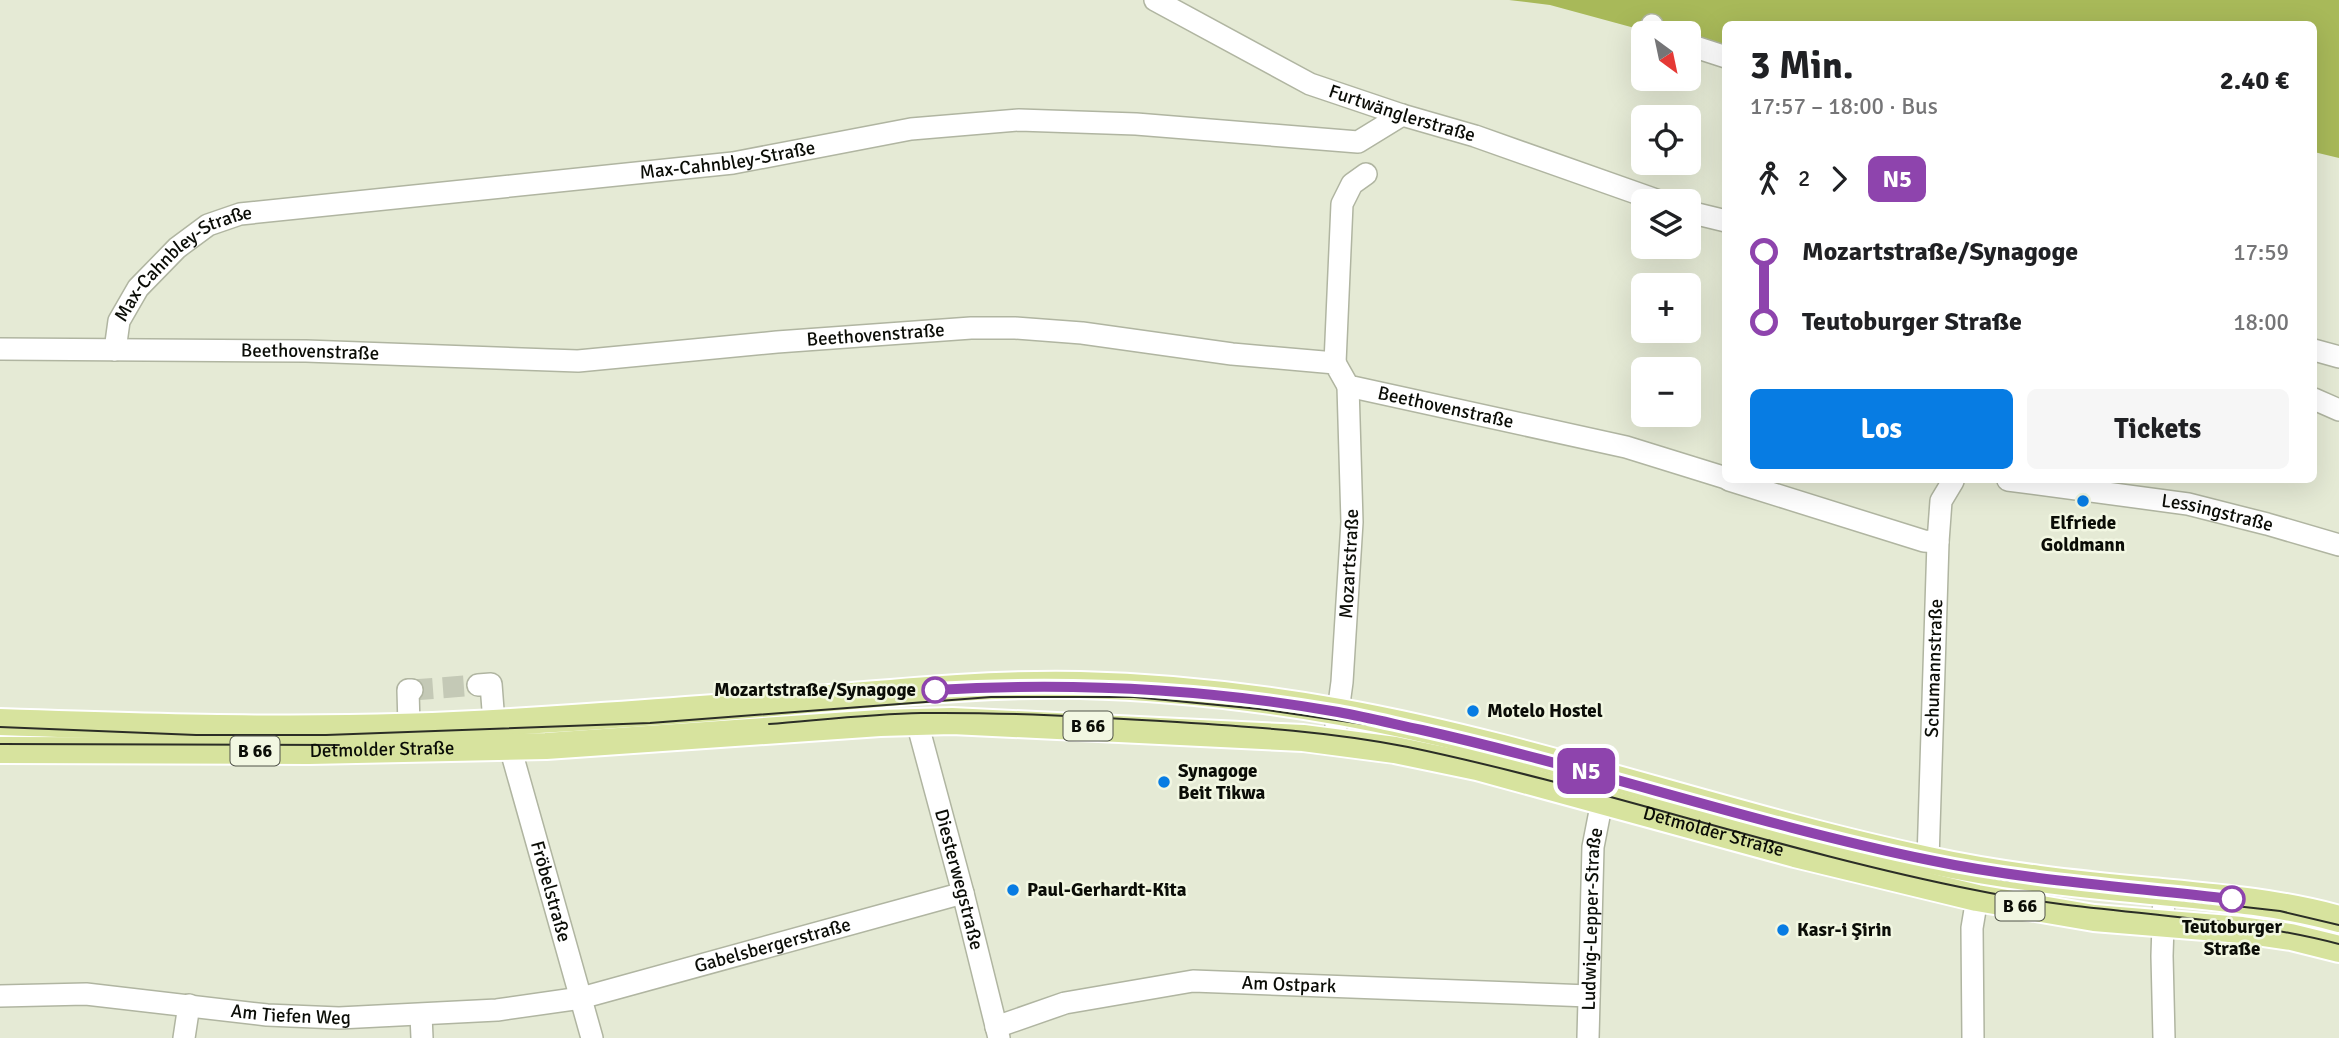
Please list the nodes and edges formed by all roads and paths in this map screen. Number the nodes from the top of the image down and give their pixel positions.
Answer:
1 (1155, 0) edge
2 (1701, 49) edge
3 (1722, 56) edge
4 (1402, 115) junction
5 (1366, 174) dead end
6 (1631, 191) edge
7 (1701, 215) edge
8 (1722, 220) edge
9 (0, 349) edge
10 (115, 350) junction
11 (2317, 351) edge
12 (2339, 357) edge
13 (1335, 363) junction
14 (1348, 386) junction
15 (2317, 400) edge
16 (2317, 405) edge
17 (2339, 410) edge
18 (1722, 477) edge
19 (1740, 483) edge
20 (1955, 483) edge
21 (2030, 483) edge
22 (1938, 542) junction
23 (2339, 545) edge
24 (478, 685) dead end
25 (412, 690) dead end
26 (916, 691) junction
27 (1339, 712) junction
28 (0, 722) edge
29 (917, 722) junction
30 (409, 726) junction
31 (505, 731) junction
32 (1334, 741) junction
33 (0, 750) edge
34 (1602, 801) junction
35 (1928, 860) junction
36 (2164, 892) junction
37 (963, 893) junction
38 (1977, 898) junction
39 (2339, 919) edge
40 (2163, 923) junction
41 (2339, 949) edge
42 (0, 996) edge
43 (1589, 996) junction
44 (581, 998) junction
45 (189, 1005) junction
46 (421, 1015) junction
47 (998, 1032) edge
48 (184, 1038) edge
49 (422, 1038) edge
50 (592, 1038) edge
51 (1588, 1038) edge
52 (1973, 1038) edge
53 (2164, 1038) edge

1 - 4 street, Furtwänglerstraße
2 - 3 street
4 - 6 street, Furtwänglerstraße
4 - 10 street, Max-Cahnbley-Straße
5 - 13 street
7 - 8 street
9 - 10 street, Beethovenstraße
10 - 13 street, Beethovenstraße
11 - 12 street
13 - 14 street
14 - 18 street, Beethovenstraße
14 - 27 street, Mozartstraße
15 - 17 street
16 - 17 street
19 - 22 street, Beethovenstraße
20 - 22 street, Schumannstraße
21 - 23 street, Lessingstraße
22 - 35 street, Schumannstraße
24 - 31 street, Fröbelstraße
25 - 30 street
26 - 27 main road, Detmolder Straße / B 66
26 - 29 main road
26 - 31 main road, Detmolder Straße / B 66
27 - 32 street, Mozartstraße
27 - 35 main road, Detmolder Straße / B 66
28 - 30 main road, Detmolder Straße / B 66
29 - 31 main road, Detmolder Straße / B 66
29 - 32 main road, Detmolder Straße / B 66
29 - 37 street, Diesterwegstraße
30 - 31 main road, Detmolder Straße / B 66
31 - 33 main road, Detmolder Straße / B 66
31 - 44 street, Fröbelstraße
32 - 34 main road, Detmolder Straße / B 66
34 - 38 main road, Detmolder Straße / B 66
34 - 43 street, Ludwig-Lepper-Straße
35 - 36 main road, Detmolder Straße / B 66
36 - 39 main road, Detmolder Straße / B 66
36 - 40 street
37 - 44 street, Gabelsbergerstraße
37 - 47 street, Diesterwegstraße
38 - 40 main road, Detmolder Straße / B 66
38 - 52 street
40 - 41 main road, Detmolder Straße / B 66
40 - 53 street
42 - 45 street, Am Tiefen Weg
43 - 47 street, Am Ostpark
43 - 51 street, Ludwig-Lepper-Straße
44 - 46 street, Am Tiefen Weg
44 - 50 street, Fröbelstraße
45 - 46 street, Am Tiefen Weg
45 - 48 street
46 - 49 street

